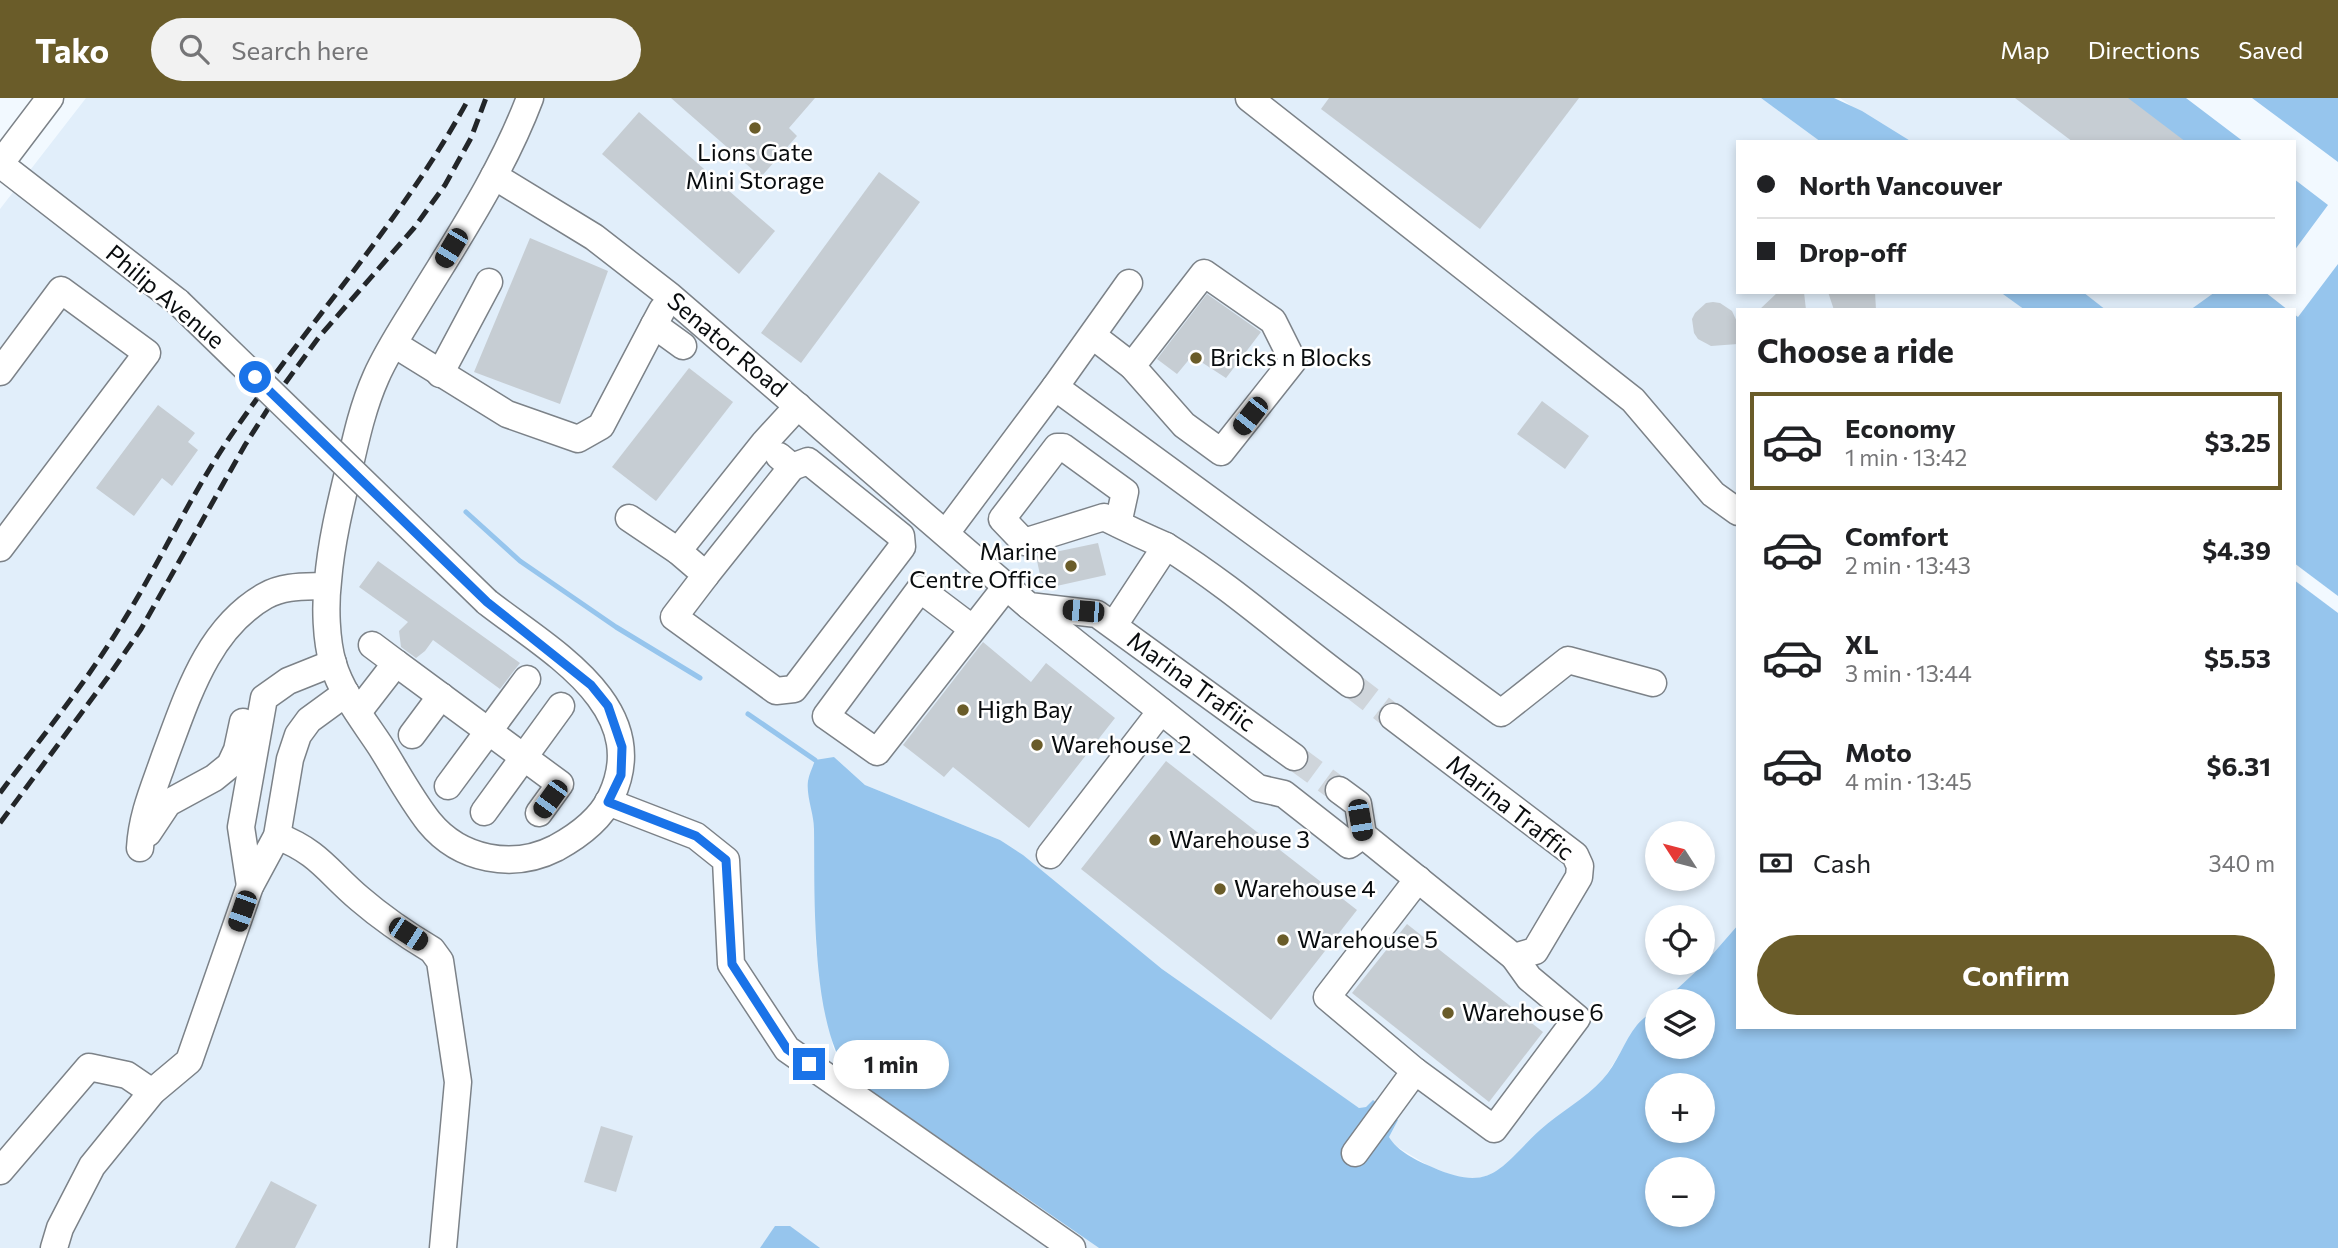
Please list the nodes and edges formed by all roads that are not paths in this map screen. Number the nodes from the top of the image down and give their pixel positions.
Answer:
1 (50, 98) edge
2 (530, 98) edge
3 (1249, 98) edge
4 (0, 164) edge
5 (494, 176) junction
6 (489, 282) dead end
7 (1129, 283) dead end
8 (670, 296) junction
9 (654, 325) junction
10 (1093, 335) junction
11 (394, 344) junction
12 (683, 346) dead end
13 (1132, 366) junction
14 (0, 372) edge
15 (440, 373) junction
16 (1055, 387) junction
17 (798, 406) junction
18 (764, 443) junction
19 (792, 467) junction
20 (1736, 511) edge
21 (629, 518) dead end
22 (1118, 524) junction
23 (946, 533) junction
24 (1166, 546) junction
25 (0, 548) edge
26 (678, 551) junction
27 (706, 575) junction
28 (327, 586) junction
29 (1005, 587) junction
30 (1029, 607) junction
31 (1114, 625) junction
32 (973, 629) junction
33 (372, 645) dead end
34 (333, 663) junction
35 (396, 663) junction
36 (527, 678) dead end
37 (1653, 683) dead end
38 (1350, 684) tunnel mouth
39 (441, 696) junction
40 (264, 698) junction
41 (352, 703) junction
42 (561, 706) dead end
43 (1161, 711) junction
44 (1393, 717) tunnel mouth
45 (488, 731) junction
46 (412, 736) dead end
47 (524, 757) junction
48 (1294, 757) tunnel mouth
49 (448, 786) dead end
50 (1339, 790) tunnel mouth
51 (608, 802) junction
52 (484, 812) dead end
53 (540, 813) dead end
54 (1363, 835) junction
55 (277, 836) junction
56 (1049, 855) dead end
57 (1418, 878) junction
58 (250, 886) junction
59 (1524, 954) junction
60 (1415, 1071) junction
61 (152, 1092) junction
62 (1355, 1153) dead end
63 (0, 1171) edge
64 (54, 1248) edge
65 (443, 1248) edge
66 (1072, 1248) edge

1 - 4 street
2 - 5 street, Philip Avenue
3 - 20 street
4 - 51 street, Philip Avenue, bridge
5 - 8 street, Senator Road
5 - 11 street, Philip Avenue
6 - 15 street
7 - 10 street
8 - 9 street
8 - 17 street, Senator Road
9 - 12 street
9 - 15 street
10 - 13 street
10 - 16 street
11 - 15 street
11 - 28 street, Philip Avenue
13 - 13 street
14 - 25 street
16 - 23 street
16 - 37 street
17 - 18 street
17 - 23 street, Senator Road
18 - 19 street
18 - 26 street
19 - 27 street
19 - 27 street
21 - 26 street
22 - 22 street
22 - 24 street
23 - 29 street
24 - 31 street
24 - 38 street
26 - 27 street
28 - 34 street, Philip Avenue
28 - 40 street
29 - 30 street
29 - 32 street
30 - 31 street, Marina Trafiic
30 - 43 street
31 - 48 street, Marina Trafiic
32 - 32 street
33 - 35 street
34 - 40 street
34 - 41 street, Philip Avenue
35 - 39 street
35 - 41 street
36 - 45 street
39 - 45 street
39 - 46 street
40 - 58 street
41 - 51 street, Philip Avenue
41 - 55 street
42 - 47 street
43 - 54 street
43 - 56 street
44 - 59 street, Marina Traffic
45 - 47 street
45 - 49 street
47 - 52 street
47 - 53 street
50 - 54 street
51 - 66 street
54 - 57 street
55 - 58 street
55 - 65 street
57 - 59 street
57 - 60 street
58 - 61 street
59 - 60 street
60 - 62 street
61 - 63 street
61 - 64 street

